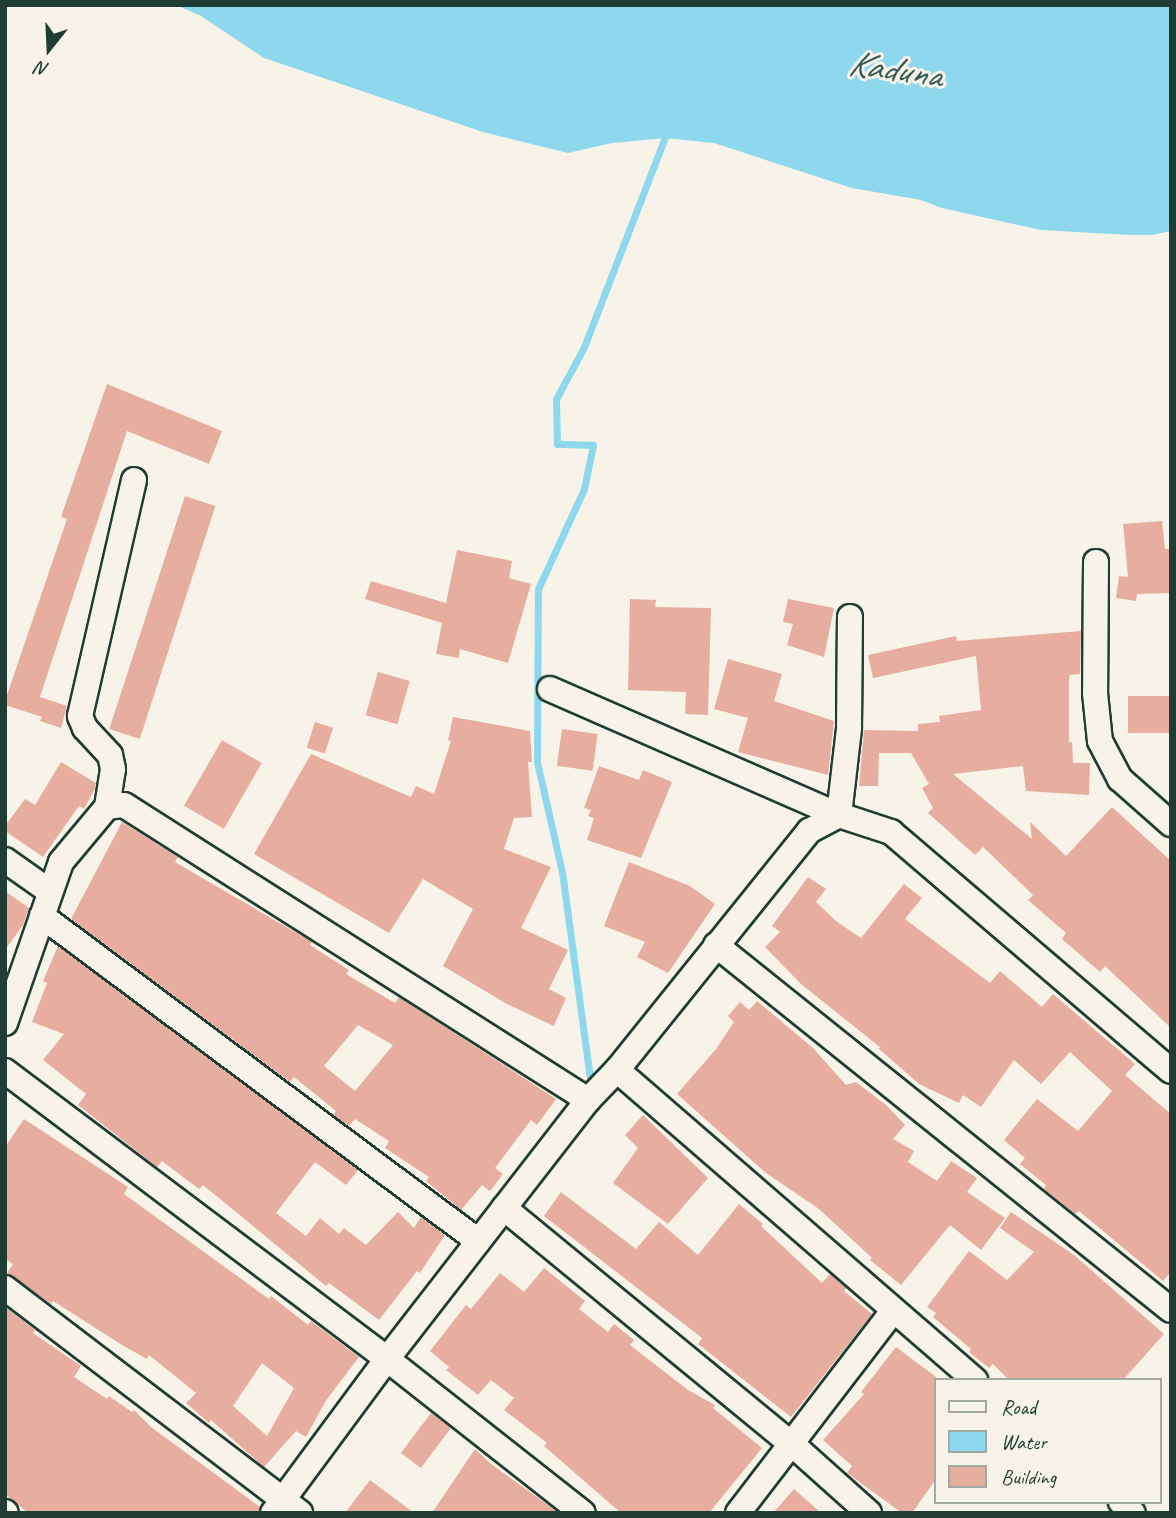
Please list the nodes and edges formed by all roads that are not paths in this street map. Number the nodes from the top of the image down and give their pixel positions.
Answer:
1 (134, 480) dead end
2 (1096, 562) dead end
3 (850, 617) dead end
4 (550, 689) dead end
5 (107, 807) junction
6 (839, 815) junction
7 (1171, 824) edge
8 (5, 860) edge
9 (49, 891) junction
10 (42, 916) junction
11 (716, 945) junction
12 (5, 1023) edge
13 (617, 1070) junction
14 (5, 1071) edge
15 (1171, 1071) edge
16 (588, 1100) junction
17 (504, 1208) junction
18 (478, 1241) junction
19 (5, 1288) edge
20 (1171, 1310) edge
21 (894, 1311) junction
22 (387, 1359) junction
23 (973, 1378) edge
24 (793, 1445) junction
25 (285, 1508) edge
26 (583, 1513) edge
27 (738, 1513) edge
28 (869, 1513) edge

1 - 5 street
2 - 7 street
3 - 6 street
4 - 6 street
5 - 9 street
5 - 16 street
6 - 11 street
6 - 15 street
8 - 9 street
9 - 10 street
10 - 12 street
10 - 18 street
11 - 13 street
11 - 20 street
13 - 16 street
13 - 21 street
14 - 22 street
16 - 17 street
17 - 18 street
17 - 24 street
18 - 22 street
19 - 25 street
21 - 23 street
21 - 24 street
22 - 25 street
22 - 26 street
24 - 27 street
24 - 28 street

